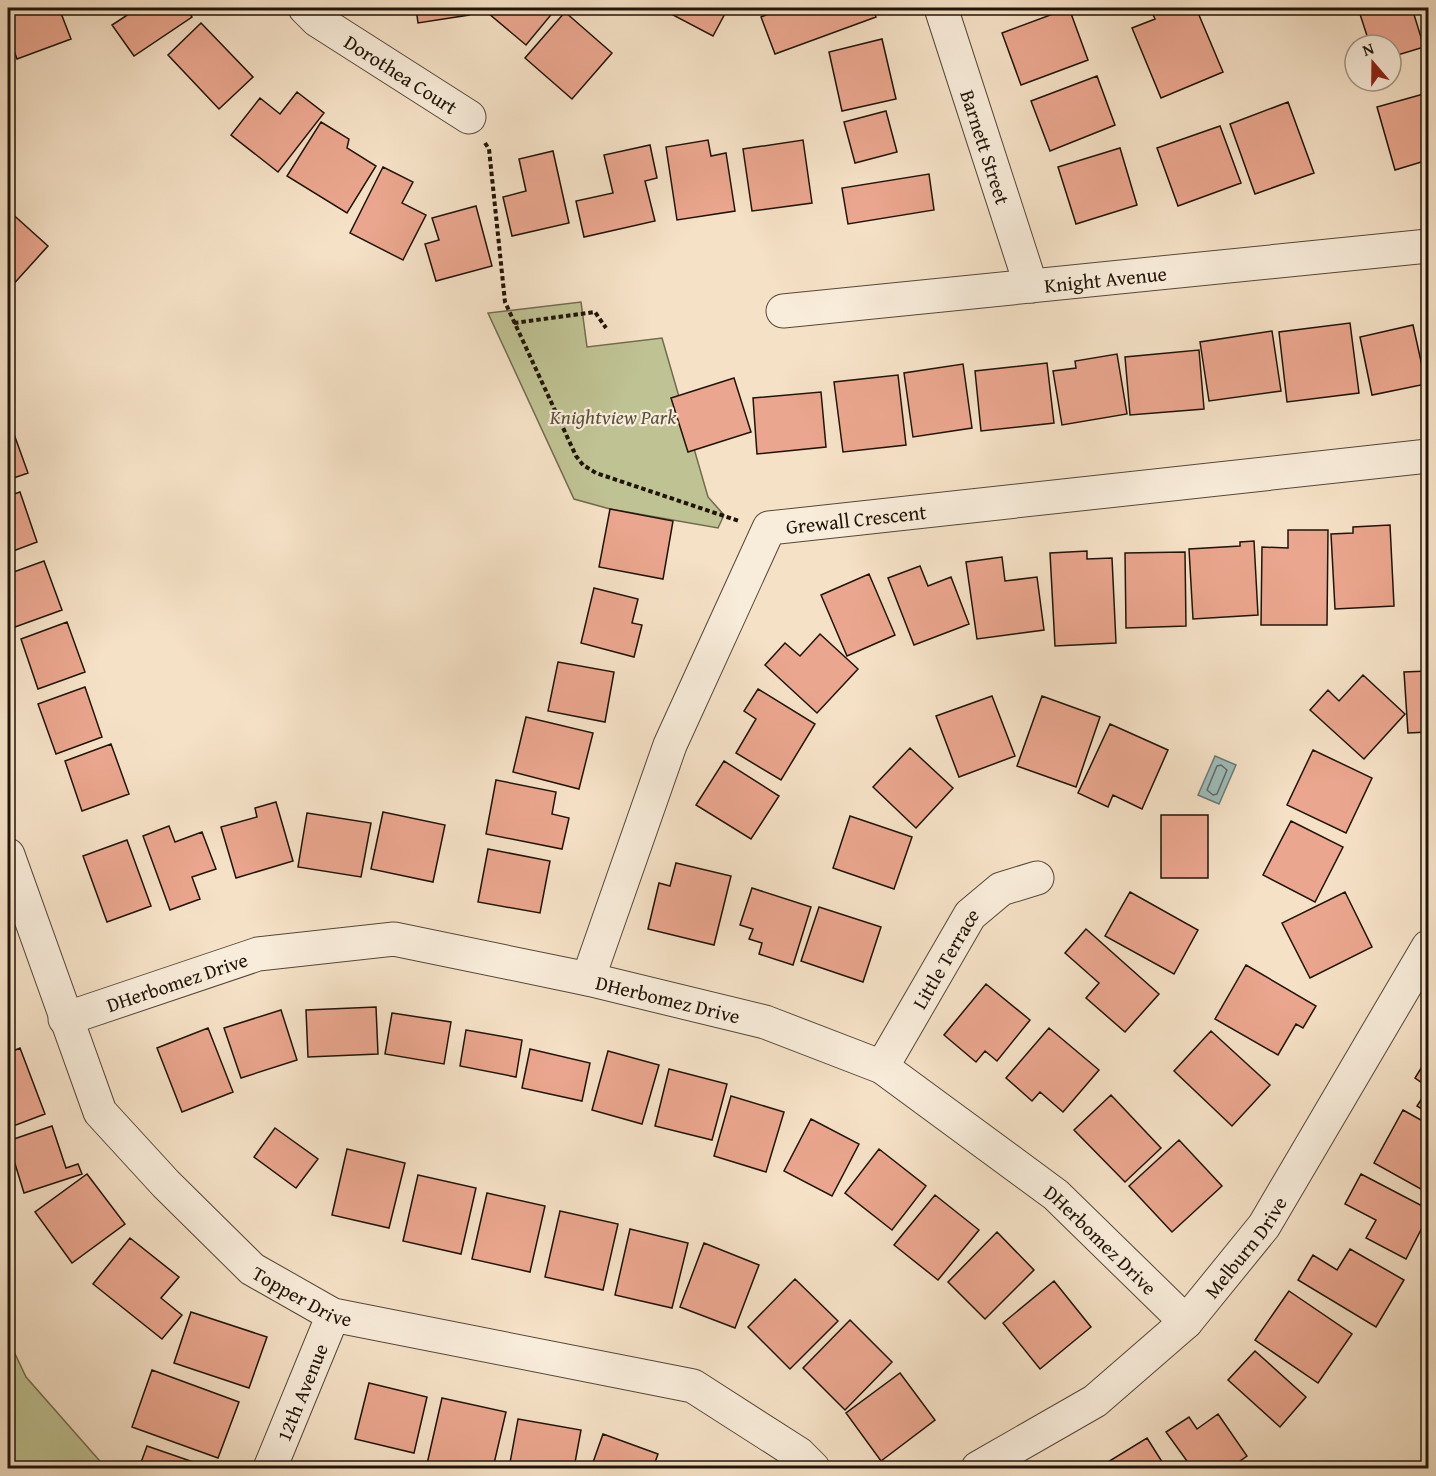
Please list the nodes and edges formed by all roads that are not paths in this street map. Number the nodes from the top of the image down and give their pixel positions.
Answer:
1 (305, 8) edge
2 (941, 8) edge
3 (469, 117) road end
4 (1428, 246) edge
5 (1031, 286) junction
6 (783, 311) dead end
7 (1428, 456) edge
8 (8, 855) edge
9 (1037, 878) dead end
10 (1428, 946) edge
11 (588, 979) junction
12 (65, 1019) junction
13 (882, 1067) junction
14 (333, 1315) junction
15 (1186, 1322) junction
16 (270, 1468) edge
17 (813, 1468) edge
18 (978, 1468) edge

1 - 3 street, Dorothea Court
2 - 5 street, Barnett Street
4 - 5 street, Knight Avenue
5 - 6 street, Knight Avenue
7 - 11 street, Grewall Crescent
8 - 12 street, Topper Drive
9 - 13 street, Little Terrace
10 - 15 street, Melburn Drive
11 - 12 street, DHerbomez Drive
11 - 13 street, DHerbomez Drive
12 - 14 street, Topper Drive
13 - 15 street, DHerbomez Drive
14 - 16 street, 12th Avenue
14 - 17 street, Topper Drive
15 - 18 street, Melburn Drive

